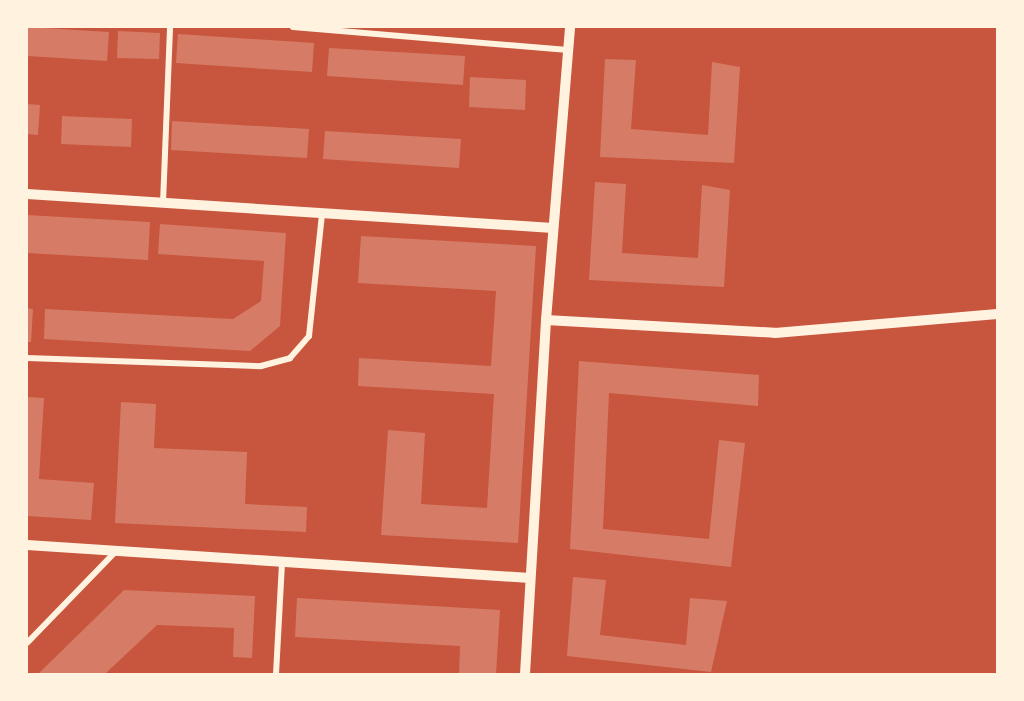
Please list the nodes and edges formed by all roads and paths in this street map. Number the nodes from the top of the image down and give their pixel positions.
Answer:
1 (170, 27) edge
2 (294, 27) edge
3 (570, 27) edge
4 (568, 50) junction
5 (27, 194) edge
6 (163, 203) junction
7 (322, 214) junction
8 (554, 228) junction
9 (997, 314) edge
10 (546, 320) junction
11 (27, 358) edge
12 (27, 545) edge
13 (117, 551) junction
14 (282, 562) junction
15 (530, 578) junction
16 (27, 643) edge
17 (276, 674) edge
18 (525, 674) edge

1 - 6 street
2 - 4 street
3 - 4 street
4 - 8 street
5 - 6 street
6 - 7 street
7 - 8 street
7 - 11 street
8 - 10 street
9 - 10 street
10 - 15 street
12 - 13 street
13 - 14 street
13 - 16 street
14 - 15 street
14 - 17 street
15 - 18 street

